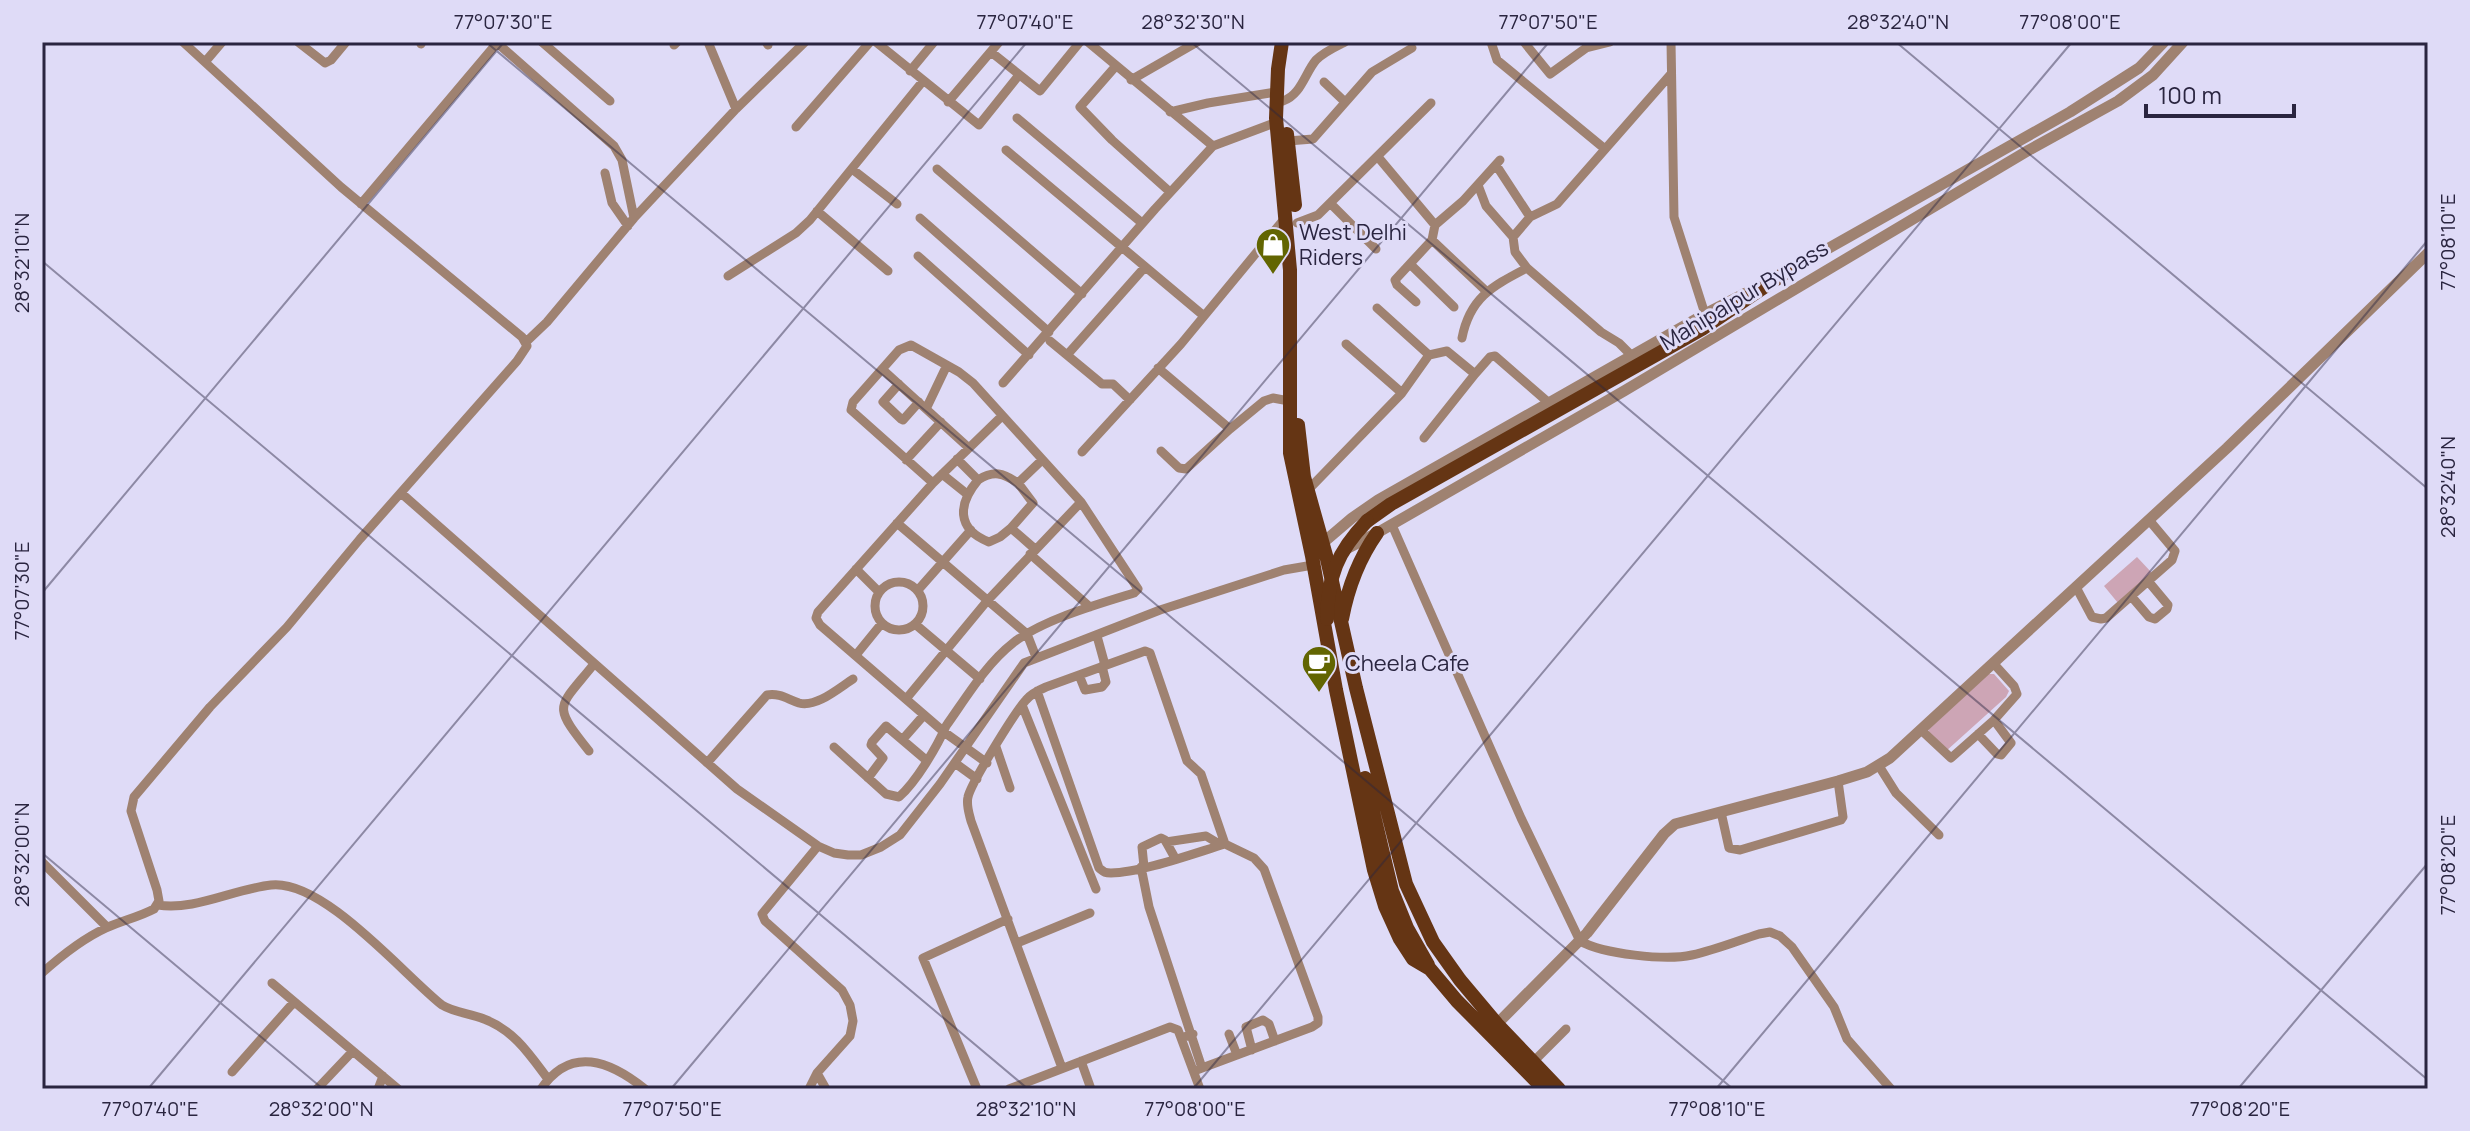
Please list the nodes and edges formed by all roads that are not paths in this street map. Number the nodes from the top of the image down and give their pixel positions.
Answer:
1 (183, 42) edge
2 (222, 42) edge
3 (298, 42) edge
4 (346, 42) edge
5 (542, 42) edge
6 (708, 42) edge
7 (805, 42) edge
8 (873, 42) edge
9 (934, 42) edge
10 (999, 42) edge
11 (1080, 42) edge
12 (1088, 42) edge
13 (1197, 42) edge
14 (1282, 42) edge
15 (1289, 42) edge
16 (1345, 42) edge
17 (1491, 42) edge
18 (1524, 42) edge
19 (1610, 42) edge
20 (1671, 42) edge
21 (2164, 42) edge
22 (2183, 42) edge
23 (497, 43) edge
24 (1581, 46) edge
25 (1412, 48) dead end
26 (991, 52) junction
27 (205, 62) junction
28 (1115, 67) junction
29 (910, 71) junction
30 (1671, 74) junction
31 (1019, 75) junction
32 (1131, 80) junction
33 (923, 81) junction
34 (1324, 82) dead end
35 (1280, 96) junction
36 (610, 101) dead end
37 (1344, 101) junction
38 (948, 102) junction
39 (1431, 103) dead end
40 (736, 109) junction
41 (1170, 112) junction
42 (1017, 118) dead end
43 (1277, 122) junction
44 (796, 127) dead end
45 (1288, 141) junction
46 (1213, 146) junction
47 (1605, 149) junction
48 (1006, 150) dead end
49 (1378, 157) junction
50 (852, 169) junction
51 (937, 169) dead end
52 (605, 173) dead end
53 (1478, 185) junction
54 (1170, 192) junction
55 (361, 204) junction
56 (897, 204) dead end
57 (1331, 204) junction
58 (817, 211) junction
59 (1530, 217) junction
60 (920, 218) dead end
61 (1292, 220) junction
62 (631, 222) junction
63 (1142, 223) junction
64 (1435, 225) junction
65 (1513, 237) junction
66 (1432, 240) junction
67 (1121, 247) junction
68 (1376, 249) dead end
69 (2428, 253) edge
70 (918, 256) dead end
71 (1410, 264) junction
72 (1145, 267) junction
73 (1527, 268) junction
74 (888, 271) dead end
75 (1788, 271) junction
76 (728, 276) dead end
77 (1486, 291) junction
78 (1082, 294) junction
79 (1416, 302) dead end
80 (1454, 307) dead end
81 (1377, 308) dead end
82 (1705, 314) junction
83 (1204, 316) junction
84 (1049, 336) junction
85 (1462, 338) dead end
86 (526, 342) junction
87 (1346, 344) dead end
88 (1029, 355) junction
89 (1067, 355) junction
90 (1429, 355) junction
91 (1632, 356) junction
92 (947, 365) junction
93 (1158, 368) junction
94 (882, 369) junction
95 (1475, 374) junction
96 (1003, 383) dead end
97 (899, 384) junction
98 (1402, 393) junction
99 (1130, 400) junction
100 (1289, 401) junction
101 (1549, 403) junction
102 (923, 406) junction
103 (1002, 416) junction
104 (941, 422) junction
105 (1230, 429) junction
106 (1424, 438) dead end
107 (969, 448) junction
108 (1161, 451) dead end
109 (1082, 452) dead end
110 (957, 459) junction
111 (906, 460) junction
112 (1042, 460) junction
113 (942, 474) junction
114 (978, 480) junction
115 (933, 483) junction
116 (1018, 483) junction
117 (1307, 491) junction
118 (401, 493) junction
119 (967, 494) junction
120 (1081, 502) junction
121 (2149, 520) junction
122 (897, 523) junction
123 (1392, 525) junction
124 (1011, 528) junction
125 (971, 530) junction
126 (1377, 533) junction
127 (1033, 551) junction
128 (1318, 555) junction
129 (942, 562) junction
130 (856, 569) junction
131 (2148, 581) junction
132 (2076, 587) junction
133 (918, 590) junction
134 (879, 592) junction
135 (2131, 596) junction
136 (987, 601) junction
137 (1090, 607) junction
138 (1334, 621) junction
139 (882, 623) junction
140 (915, 624) junction
141 (1027, 634) junction
142 (1097, 636) junction
143 (947, 650) junction
144 (856, 655) junction
145 (1036, 657) junction
146 (594, 664) junction
147 (1994, 664) junction
148 (1104, 666) junction
149 (1079, 675) junction
150 (853, 679) dead end
151 (980, 679) junction
152 (1037, 691) junction
153 (906, 699) junction
154 (1022, 705) junction
155 (924, 715) junction
156 (1994, 720) junction
157 (1921, 730) junction
158 (944, 732) junction
159 (1978, 734) junction
160 (903, 739) junction
161 (834, 747) dead end
162 (996, 747) junction
163 (965, 748) junction
164 (589, 751) dead end
165 (926, 760) junction
166 (707, 763) junction
167 (955, 763) junction
168 (987, 763) junction
169 (1879, 766) junction
170 (868, 778) junction
171 (977, 779) junction
172 (1838, 781) junction
173 (1010, 788) dead end
174 (1721, 812) junction
175 (1939, 835) dead end
176 (1166, 842) junction
177 (1223, 845) junction
178 (818, 846) junction
179 (1175, 858) junction
180 (42, 862) edge
181 (1143, 867) junction
182 (1102, 871) junction
183 (158, 905) junction
184 (1090, 913) dead end
185 (1008, 919) junction
186 (107, 927) junction
187 (1580, 941) junction
188 (1017, 943) junction
189 (1430, 969) junction
190 (42, 973) edge
191 (272, 983) dead end
192 (294, 1002) junction
193 (1497, 1024) junction
194 (1566, 1029) dead end
195 (1193, 1034) junction
196 (1229, 1034) dead end
197 (1181, 1038) junction
198 (1275, 1041) junction
199 (1252, 1050) junction
200 (352, 1052) junction
201 (1237, 1055) junction
202 (1081, 1061) junction
203 (1533, 1062) junction
204 (1062, 1068) junction
205 (1198, 1070) junction
206 (232, 1072) dead end
207 (817, 1073) junction
208 (383, 1076) junction
209 (548, 1079) junction
210 (317, 1089) edge
211 (378, 1089) edge
212 (398, 1089) edge
213 (541, 1089) edge
214 (645, 1089) edge
215 (809, 1089) edge
216 (826, 1089) edge
217 (977, 1089) edge
218 (1009, 1089) edge
219 (1091, 1089) edge
220 (1200, 1089) edge
221 (1544, 1089) edge
222 (1559, 1089) edge
223 (1891, 1089) edge

1 - 27 street
2 - 27 street
3 - 4 street
5 - 36 street
6 - 40 street
7 - 40 street
8 - 29 street
8 - 44 street
9 - 29 street
10 - 26 street
11 - 31 street
12 - 28 street
13 - 32 street
14 - 35 main road
15 - 35 main road
16 - 35 street
17 - 47 street
18 - 24 street
19 - 24 street
20 - 30 street
21 - 75 street, Mahipalpur Bypass
22 - 123 street, Mahipalpur Bypass
23 - 55 street
23 - 62 street
25 - 37 street
26 - 31 street
26 - 38 street
27 - 55 street
28 - 32 street
28 - 54 street
29 - 33 street
30 - 47 street
30 - 82 street
31 - 38 street
32 - 41 street
33 - 38 street
33 - 50 street
34 - 37 street
35 - 41 street
35 - 43 main road
35 - 45 main road
37 - 45 street
39 - 49 street
40 - 62 street
41 - 46 street
42 - 63 street
43 - 46 street
43 - 61 main road
45 - 61 main road
46 - 54 street
47 - 59 street
48 - 67 street
49 - 57 street
49 - 64 street
50 - 56 street
50 - 58 street
51 - 78 street
52 - 62 street
53 - 59 street
53 - 64 street
53 - 65 street
54 - 63 street
55 - 86 street
57 - 61 street
57 - 68 street
58 - 74 street
58 - 76 street
59 - 65 street
60 - 84 street
61 - 83 street
61 - 100 main road
61 - 117 main road
62 - 86 street
63 - 67 street
64 - 66 street
65 - 73 street
66 - 71 street
66 - 77 street
67 - 72 street
67 - 78 street
69 - 121 street
70 - 88 street
71 - 79 street
71 - 80 street
72 - 83 street
72 - 89 street
73 - 77 street
73 - 91 street
75 - 82 street, Mahipalpur Bypass
75 - 138 main road, bridge
77 - 85 street
78 - 84 street
81 - 90 street
82 - 91 street, Mahipalpur Bypass
83 - 93 street
84 - 88 street
84 - 89 street
86 - 118 street
87 - 98 street
88 - 96 street
89 - 99 street
90 - 95 street
90 - 98 street
91 - 101 street, Mahipalpur Bypass
92 - 94 street
92 - 102 street
92 - 103 street
93 - 99 street
93 - 105 street
94 - 97 street
94 - 111 street
95 - 101 street
95 - 106 street
97 - 102 street
97 - 102 street
98 - 117 street
99 - 109 street
100 - 105 street
100 - 128 main road
101 - 128 street, Mahipalpur Bypass
102 - 104 street
103 - 107 street
103 - 112 street
104 - 107 street
104 - 111 street
105 - 108 street
107 - 110 street
110 - 113 street
110 - 114 street
111 - 115 street
112 - 116 street
112 - 120 street
113 - 115 street
113 - 119 street
114 - 116 street
114 - 119 street
115 - 122 street
116 - 124 street
117 - 128 main road
118 - 146 street
118 - 183 street
119 - 125 street
120 - 127 street
120 - 137 street
121 - 131 street
121 - 132 street
122 - 129 street
122 - 130 street
123 - 126 street, Mahipalpur Bypass
123 - 187 street
124 - 125 street
124 - 127 street
125 - 129 street
126 - 128 street, Mahipalpur Bypass
126 - 138 main road
127 - 136 street
127 - 137 street
128 - 138 main road
128 - 142 street
128 - 189 main road
129 - 133 street
129 - 136 street
130 - 134 street
130 - 144 street
131 - 135 street
131 - 135 street
132 - 135 street
132 - 147 street
133 - 134 street
133 - 140 street
134 - 139 street
136 - 141 street
136 - 143 street
137 - 141 street
138 - 189 main road
138 - 193 main road
139 - 140 street
139 - 144 street
140 - 143 street
141 - 145 street
141 - 151 street
142 - 145 street
142 - 148 street
143 - 151 street
143 - 153 street
144 - 153 street
145 - 163 street
146 - 164 street
146 - 166 street
147 - 156 street
147 - 157 street
148 - 149 street
148 - 149 street
148 - 177 street
149 - 152 street
150 - 166 street
151 - 158 street
152 - 154 street
152 - 182 street
153 - 155 street
154 - 162 street
154 - 182 street
155 - 158 street
155 - 160 street
156 - 159 street
156 - 159 street
157 - 159 street
157 - 169 street
158 - 163 street
158 - 165 street
160 - 165 street
160 - 170 street
161 - 170 street
162 - 168 street
162 - 173 street
163 - 167 street
163 - 168 street
165 - 170 street
166 - 178 street
167 - 171 street
167 - 178 street
168 - 171 street
169 - 172 street
169 - 175 street
171 - 185 street
172 - 174 street
172 - 174 street
174 - 187 street
176 - 177 street
176 - 179 street
176 - 181 street
177 - 179 street
177 - 198 street
178 - 207 street
179 - 181 street
180 - 186 street
181 - 182 street
181 - 195 street
183 - 186 street
183 - 209 street
184 - 188 street
185 - 188 street
185 - 217 street
186 - 190 street
187 - 193 street
187 - 223 street
188 - 204 street
189 - 221 main road
191 - 192 street
192 - 200 street
192 - 206 street
193 - 203 main road
194 - 203 street
195 - 197 street
195 - 205 street
196 - 201 street
197 - 202 street
197 - 205 street
198 - 199 street
198 - 199 street
199 - 201 street
200 - 208 street
200 - 210 street
201 - 205 street
202 - 204 street
202 - 219 street
203 - 222 main road
204 - 218 street
205 - 220 street
207 - 215 street
207 - 216 street
208 - 211 street
208 - 212 street
209 - 213 street
209 - 214 street

